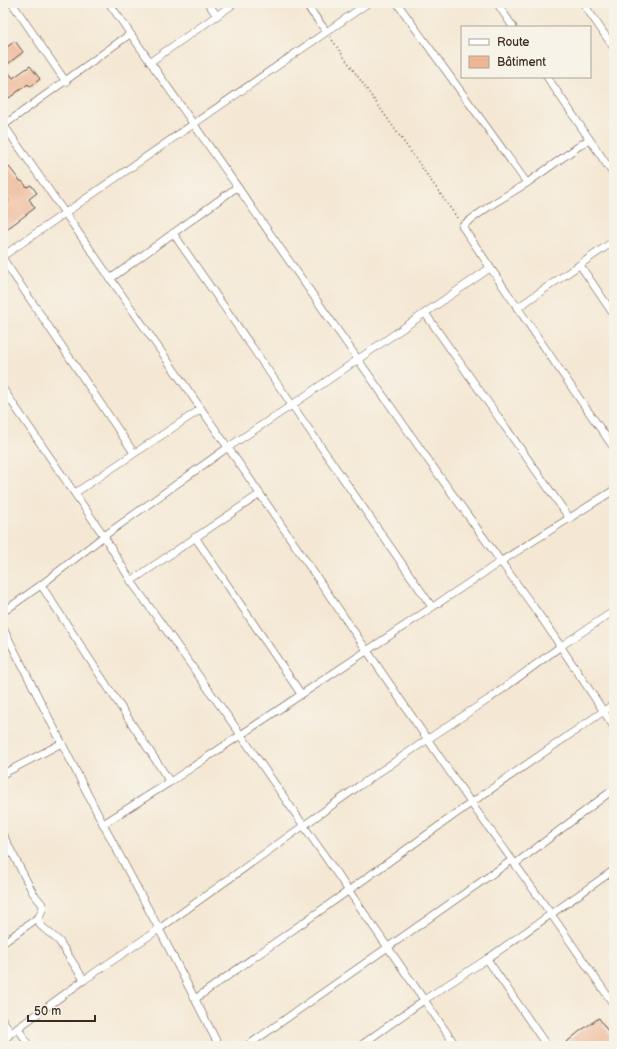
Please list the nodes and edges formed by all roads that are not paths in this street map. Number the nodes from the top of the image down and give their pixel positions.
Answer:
1 (12, 3) edge
2 (109, 3) edge
3 (208, 3) edge
4 (235, 3) edge
5 (305, 3) edge
6 (368, 3) edge
7 (397, 3) edge
8 (583, 3) edge
9 (500, 4) edge
10 (217, 16) junction
11 (512, 26) edge
12 (326, 31) junction
13 (130, 34) junction
14 (614, 48) edge
15 (150, 62) junction
16 (548, 78) edge
17 (66, 82) junction
18 (193, 123) junction
19 (4, 125) edge
20 (589, 138) junction
21 (614, 175) edge
22 (527, 183) junction
23 (237, 187) junction
24 (64, 212) junction
25 (173, 233) junction
26 (614, 240) edge
27 (3, 256) edge
28 (3, 259) edge
29 (580, 265) junction
30 (490, 268) junction
31 (110, 279) junction
32 (517, 308) junction
33 (425, 313) junction
34 (614, 315) edge
35 (358, 360) junction
36 (3, 389) edge
37 (292, 405) junction
38 (201, 409) junction
39 (227, 448) junction
40 (614, 448) edge
41 (134, 453) junction
42 (614, 490) edge
43 (75, 493) junction
44 (260, 494) junction
45 (570, 519) junction
46 (104, 536) junction
47 (195, 537) junction
48 (500, 562) junction
49 (131, 581) junction
50 (41, 585) junction
51 (432, 607) junction
52 (614, 611) edge
53 (3, 612) edge
54 (3, 628) edge
55 (561, 646) junction
56 (368, 651) junction
57 (301, 694) junction
58 (614, 704) edge
59 (604, 712) junction
60 (614, 727) edge
61 (241, 735) junction
62 (428, 739) junction
63 (62, 743) junction
64 (3, 774) edge
65 (170, 782) junction
66 (614, 789) edge
67 (471, 803) junction
68 (103, 824) junction
69 (304, 826) junction
70 (3, 835) edge
71 (514, 862) junction
72 (613, 872) edge
73 (348, 891) junction
74 (552, 914) junction
75 (39, 918) junction
76 (158, 929) junction
77 (3, 943) edge
78 (388, 947) junction
79 (488, 959) junction
80 (84, 980) junction
81 (195, 999) junction
82 (424, 1000) junction
83 (614, 1005) edge
84 (3, 1020) edge
85 (18, 1028) junction
86 (11, 1033) junction
87 (3, 1041) edge
88 (29, 1046) edge
89 (219, 1046) edge
90 (247, 1046) edge
91 (360, 1046) edge
92 (456, 1046) edge
93 (547, 1046) edge

1 - 17 street
2 - 13 street
3 - 10 street
4 - 10 street
5 - 12 street
6 - 12 street
7 - 22 street
8 - 14 street
9 - 11 street
10 - 15 street
12 - 18 street
13 - 15 street
13 - 17 street
15 - 18 street
16 - 20 street
17 - 19 street
18 - 23 street
18 - 24 street
19 - 24 street
20 - 21 street
20 - 22 street
22 - 30 street
23 - 25 street
23 - 35 street
24 - 27 street
24 - 31 street
25 - 31 street
25 - 37 street
26 - 29 street
28 - 41 street
29 - 32 street
29 - 34 street
30 - 32 street
30 - 33 street
31 - 38 street
32 - 40 street
33 - 35 street
33 - 45 street
35 - 37 street
35 - 48 street
36 - 43 street
37 - 39 street
37 - 51 street
38 - 39 street
38 - 41 street
39 - 44 street
39 - 46 street
41 - 43 street
42 - 45 street
43 - 46 street
44 - 47 street
44 - 56 street
45 - 48 street
46 - 49 street
46 - 50 street
47 - 49 street
47 - 57 street
48 - 51 street
48 - 55 street
49 - 61 street
50 - 53 street
50 - 65 street
51 - 56 street
52 - 55 street
54 - 63 street
55 - 59 street
55 - 62 street
56 - 57 street
56 - 62 street
57 - 61 street
58 - 59 street
59 - 60 street
59 - 67 street
61 - 65 street
61 - 69 street
62 - 67 street
62 - 69 street
63 - 64 street
63 - 68 street
65 - 68 street
66 - 71 street
67 - 71 street
67 - 73 street
68 - 76 street
69 - 73 street
69 - 76 street
70 - 75 street
71 - 74 street
71 - 78 street
72 - 74 street
73 - 78 street
73 - 81 street
74 - 79 street
74 - 83 street
75 - 77 street
75 - 80 street
76 - 80 street
76 - 81 street
78 - 82 street
78 - 90 street
79 - 82 street
79 - 93 street
80 - 85 street
81 - 89 street
82 - 91 street
82 - 92 street
84 - 86 street
85 - 86 street
85 - 88 street
86 - 87 street

